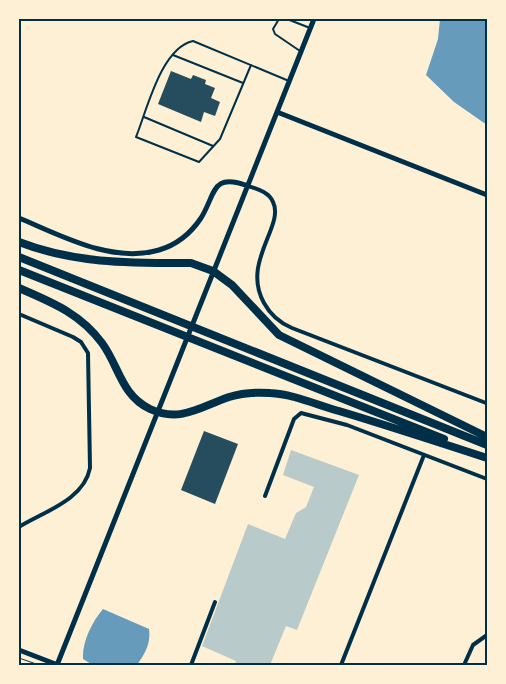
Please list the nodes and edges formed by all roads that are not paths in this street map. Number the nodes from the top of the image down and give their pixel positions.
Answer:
1 (279, 19) edge
2 (287, 19) edge
3 (314, 19) edge
4 (310, 28) junction
5 (301, 52) junction
6 (173, 55) junction
7 (250, 65) junction
8 (289, 81) junction
9 (243, 83) junction
10 (277, 112) junction
11 (144, 118) junction
12 (214, 146) junction
13 (248, 186) junction
14 (487, 195) edge
15 (19, 218) edge
16 (19, 242) edge
17 (19, 257) edge
18 (19, 270) edge
19 (214, 271) junction
20 (19, 288) edge
21 (19, 314) edge
22 (486, 403) dead end
23 (158, 412) junction
24 (487, 437) edge
25 (487, 445) edge
26 (424, 455) junction
27 (487, 457) edge
28 (487, 480) edge
29 (265, 496) dead end
30 (19, 527) edge
31 (215, 602) dead end
32 (487, 635) edge
33 (19, 650) edge
34 (57, 665) edge
35 (191, 665) edge
36 (341, 665) edge
37 (464, 665) edge

1 - 5 lane
2 - 4 lane
3 - 4 street
4 - 5 street
5 - 8 street
6 - 7 lane
6 - 9 lane
6 - 11 lane
7 - 8 lane
7 - 9 lane
8 - 10 street
9 - 12 lane
10 - 13 street
10 - 14 street
11 - 12 lane
11 - 12 lane
13 - 15 street
13 - 19 street
13 - 22 street
16 - 19 highway
17 - 25 highway
18 - 27 highway
19 - 23 street
19 - 24 highway
20 - 23 highway
21 - 30 street
23 - 27 highway
23 - 34 street
26 - 28 street
26 - 29 street
26 - 36 street
31 - 35 street
32 - 37 street
33 - 34 street

